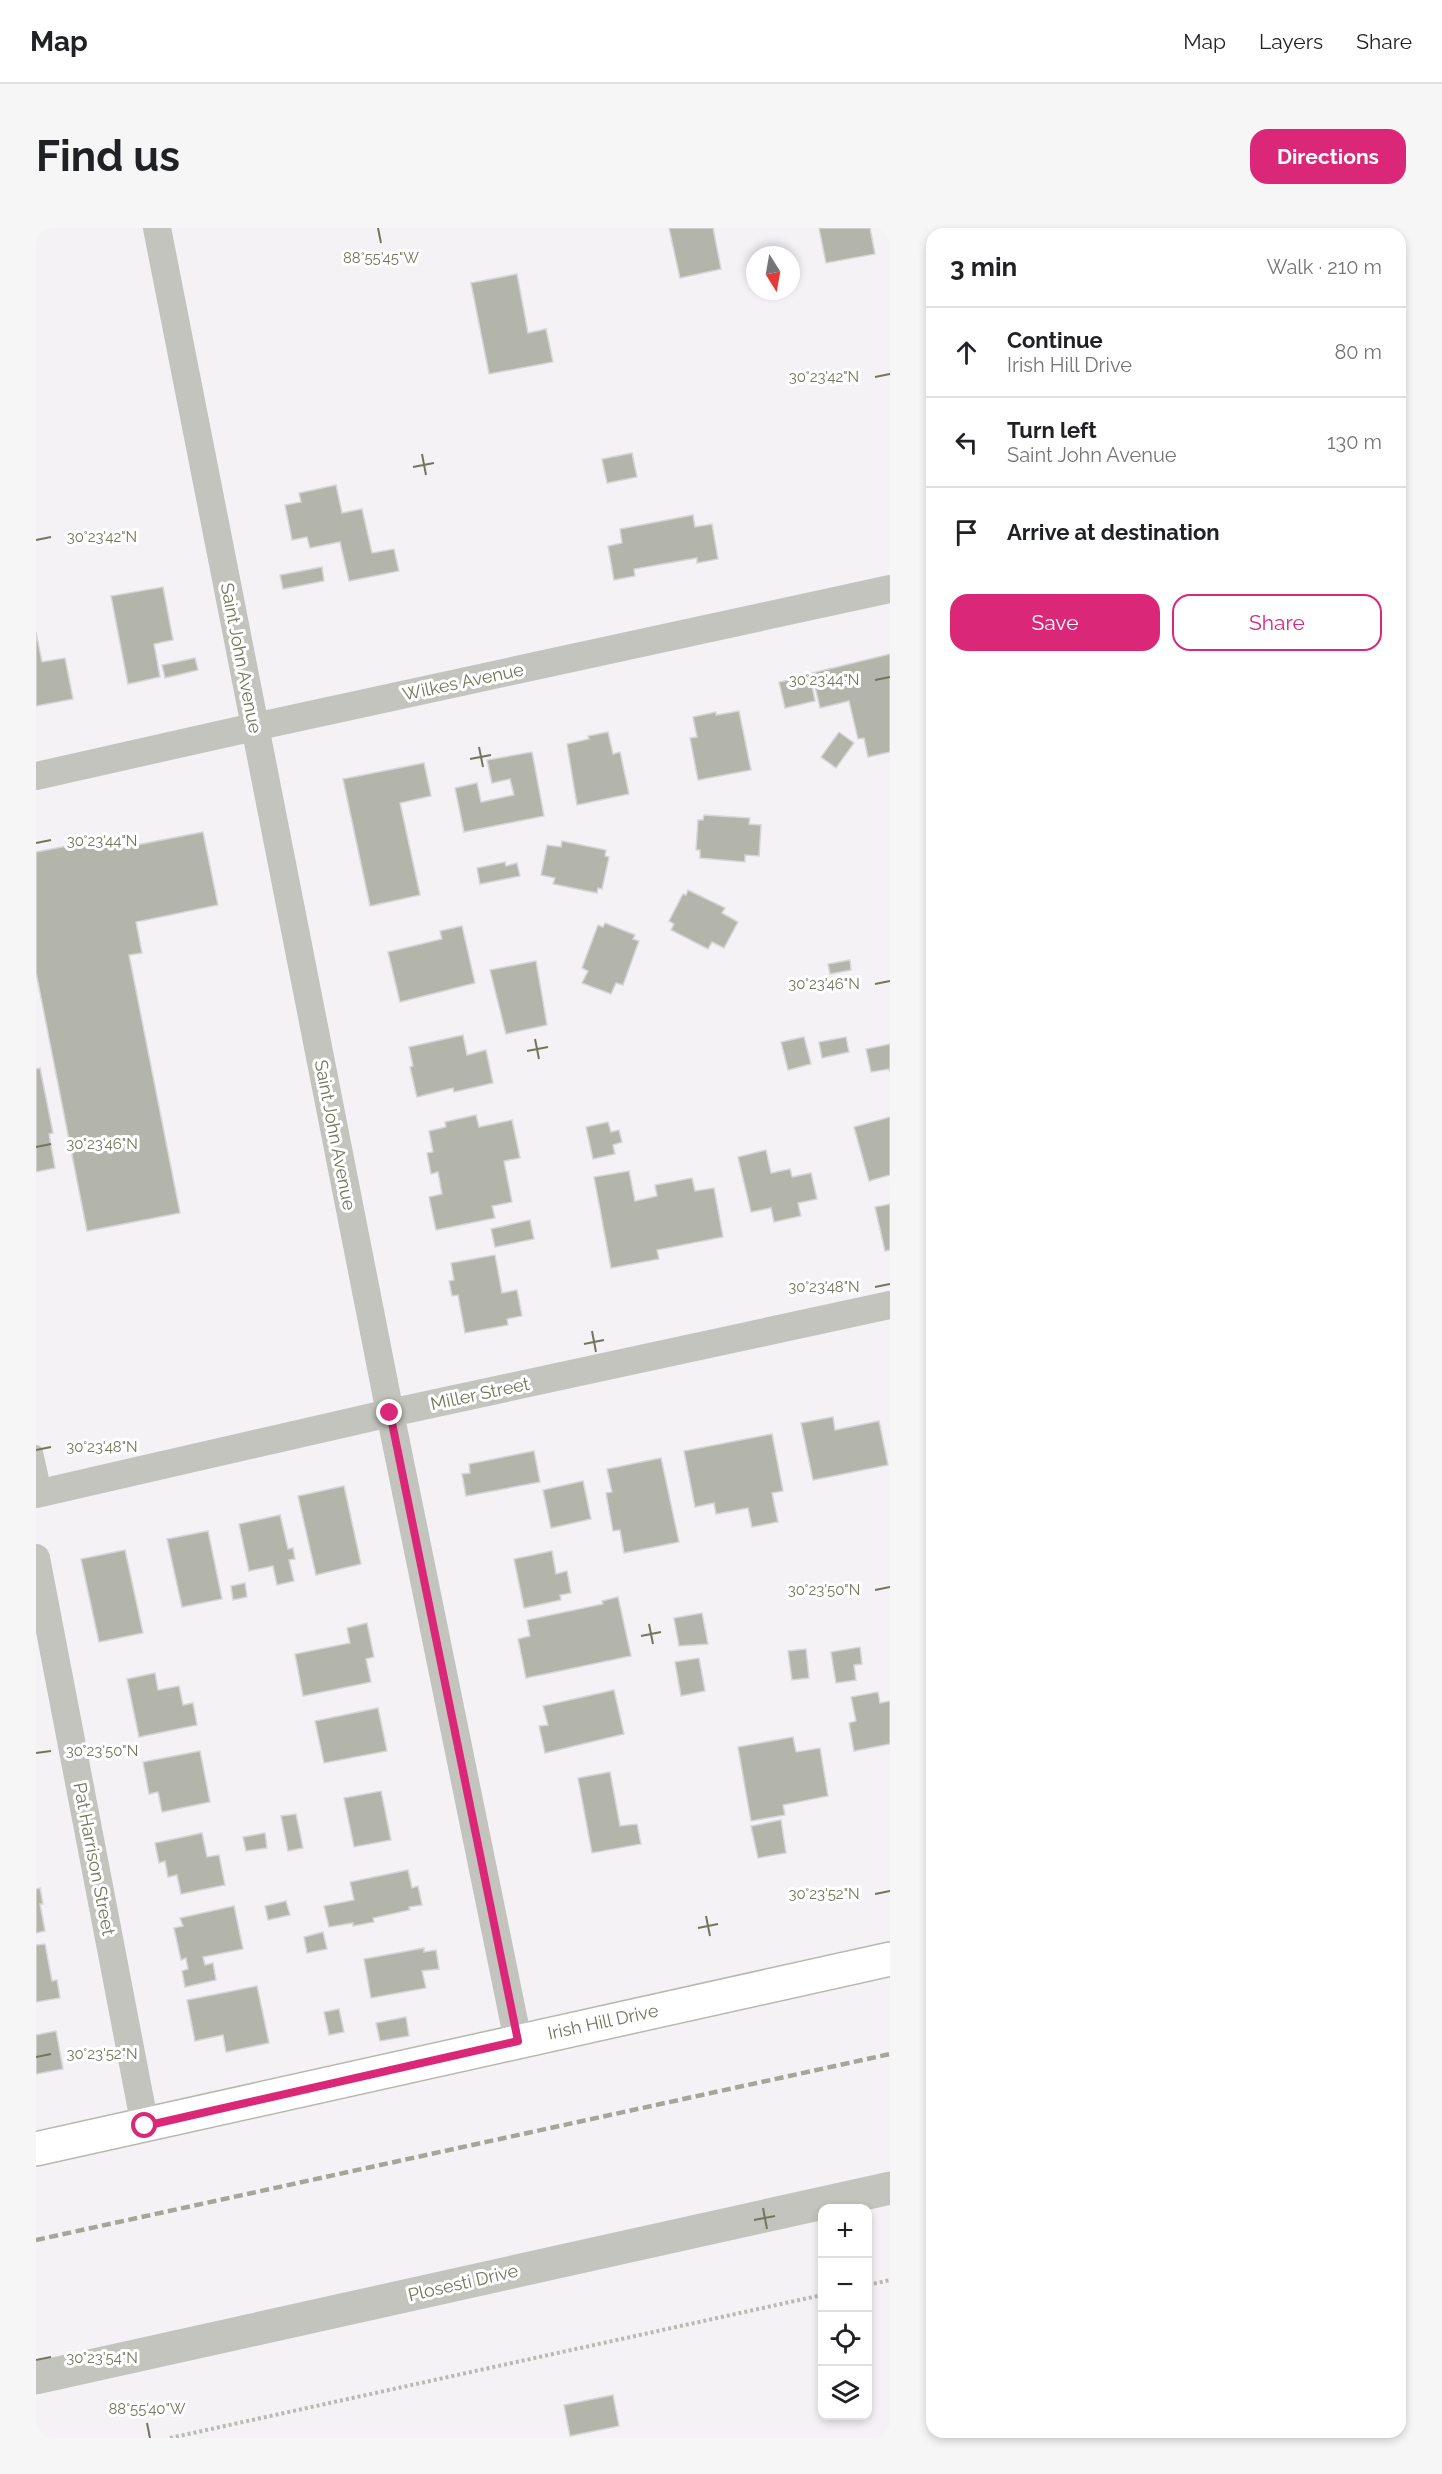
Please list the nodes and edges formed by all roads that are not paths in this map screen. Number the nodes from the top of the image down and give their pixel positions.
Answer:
1 (157, 228) edge
2 (890, 590) edge
3 (254, 727) junction
4 (36, 776) edge
5 (890, 1305) edge
6 (390, 1413) junction
7 (36, 1452) edge
8 (40, 1493) edge
9 (36, 1558) edge
10 (890, 1959) edge
11 (518, 2041) junction
12 (145, 2126) junction
13 (36, 2149) edge
14 (890, 2188) edge
15 (36, 2378) edge

1 - 3 street, Saint John Avenue
2 - 3 street, Wilkes Avenue
3 - 4 street, Wilkes Avenue
3 - 6 street, Saint John Avenue
5 - 6 street, Miller Street
6 - 8 street, Miller Street
6 - 11 street, Saint John Avenue
7 - 8 lane
9 - 12 street, Pat Harrison Street
10 - 11 main road, Irish Hill Drive
11 - 12 main road, Irish Hill Drive
12 - 13 main road, Irish Hill Drive
14 - 15 street, Plosesti Drive

